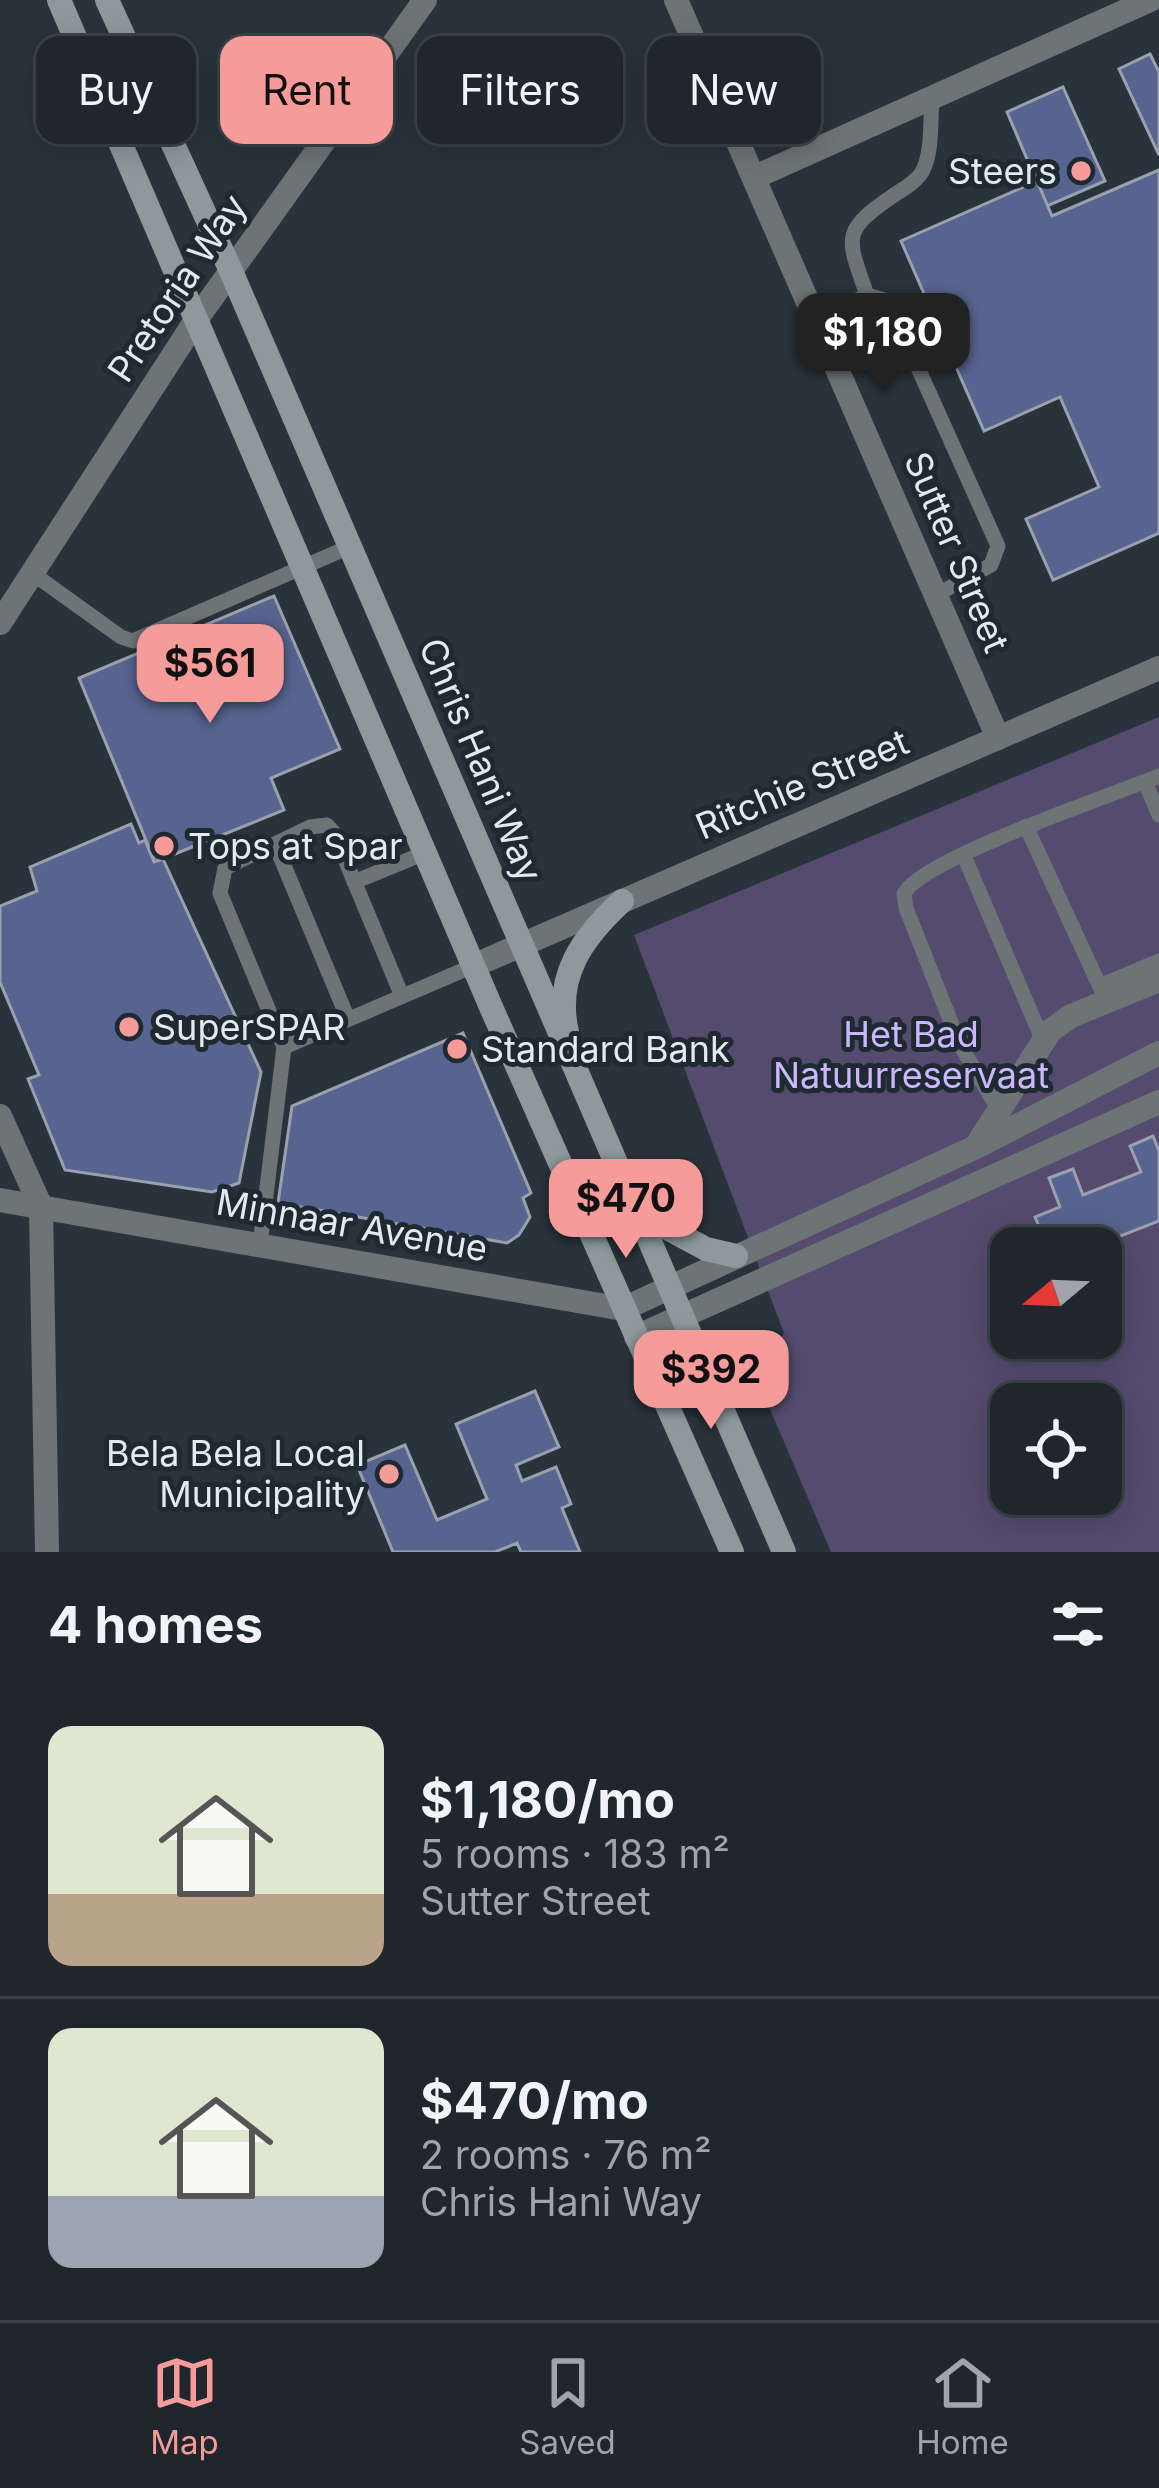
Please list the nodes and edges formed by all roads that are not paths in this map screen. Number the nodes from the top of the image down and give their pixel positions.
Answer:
1 (59, 0) edge
2 (107, 0) edge
3 (425, 0) edge
4 (676, 0) edge
5 (1137, 3) edge
6 (932, 98) junction
7 (755, 177) junction
8 (231, 271) junction
9 (867, 296) junction
10 (198, 317) junction
11 (818, 321) junction
12 (350, 547) junction
13 (303, 567) junction
14 (32, 573) junction
15 (936, 595) junction
16 (0, 623) edge
17 (1159, 668) edge
18 (998, 738) junction
19 (1152, 779) edge
20 (1159, 815) edge
21 (1027, 826) junction
22 (275, 844) junction
23 (425, 854) junction
24 (964, 856) junction
25 (354, 882) junction
26 (622, 901) junction
27 (522, 945) junction
28 (1159, 961) edge
29 (473, 966) junction
30 (1159, 980) edge
31 (1103, 994) junction
32 (402, 996) junction
33 (348, 1019) junction
34 (1042, 1041) junction
35 (284, 1047) junction
36 (1159, 1053) edge
37 (578, 1075) junction
38 (1159, 1102) edge
39 (1000, 1112) junction
40 (0, 1116) edge
41 (976, 1147) junction
42 (0, 1200) edge
43 (40, 1207) junction
44 (639, 1214) junction
45 (260, 1246) junction
46 (736, 1256) junction
47 (669, 1287) junction
48 (623, 1309) junction
49 (682, 1316) junction
50 (636, 1337) junction
51 (47, 1552) edge
52 (732, 1552) edge
53 (784, 1552) edge

1 - 10 main road
2 - 8 main road, Chris Hani Way
3 - 8 street, Pretoria Way
4 - 7 street, Sutter Street
5 - 6 street
6 - 7 street
6 - 9 lane
7 - 11 street, Sutter Street
8 - 10 street, Pretoria Way
8 - 12 main road, Chris Hani Way
9 - 11 lane
9 - 15 lane
10 - 13 main road
10 - 14 street, Pretoria Way
11 - 15 street, Sutter Street
12 - 13 lane
12 - 27 main road, Chris Hani Way
13 - 14 lane
13 - 23 main road
14 - 16 street, Pretoria Way
15 - 18 street, Sutter Street
17 - 18 street, Ritchie Street
18 - 26 street, Ritchie Street
19 - 20 lane
19 - 21 lane
21 - 24 lane
21 - 31 lane
22 - 25 lane
22 - 33 lane
22 - 35 lane
23 - 25 lane
23 - 29 main road
24 - 34 lane
24 - 39 lane
25 - 32 lane
26 - 27 street, Ritchie Street
26 - 37 main road
27 - 29 street, Ritchie Street
27 - 37 main road, Chris Hani Way
28 - 31 lane
29 - 32 lane
29 - 48 main road
30 - 31 street
31 - 34 street
32 - 33 lane
33 - 35 lane
34 - 39 street
35 - 45 lane
36 - 41 street
37 - 44 main road, Chris Hani Way
38 - 49 street
39 - 41 street
40 - 43 street
41 - 46 street
42 - 43 street, Minnaar Avenue
43 - 45 street, Minnaar Avenue
43 - 51 street
44 - 46 main road
44 - 47 main road, Chris Hani Way
45 - 48 street, Minnaar Avenue
46 - 47 street
47 - 48 street
47 - 49 main road, Chris Hani Way
48 - 50 main road
49 - 50 street
49 - 53 main road, Chris Hani Way
50 - 52 main road

